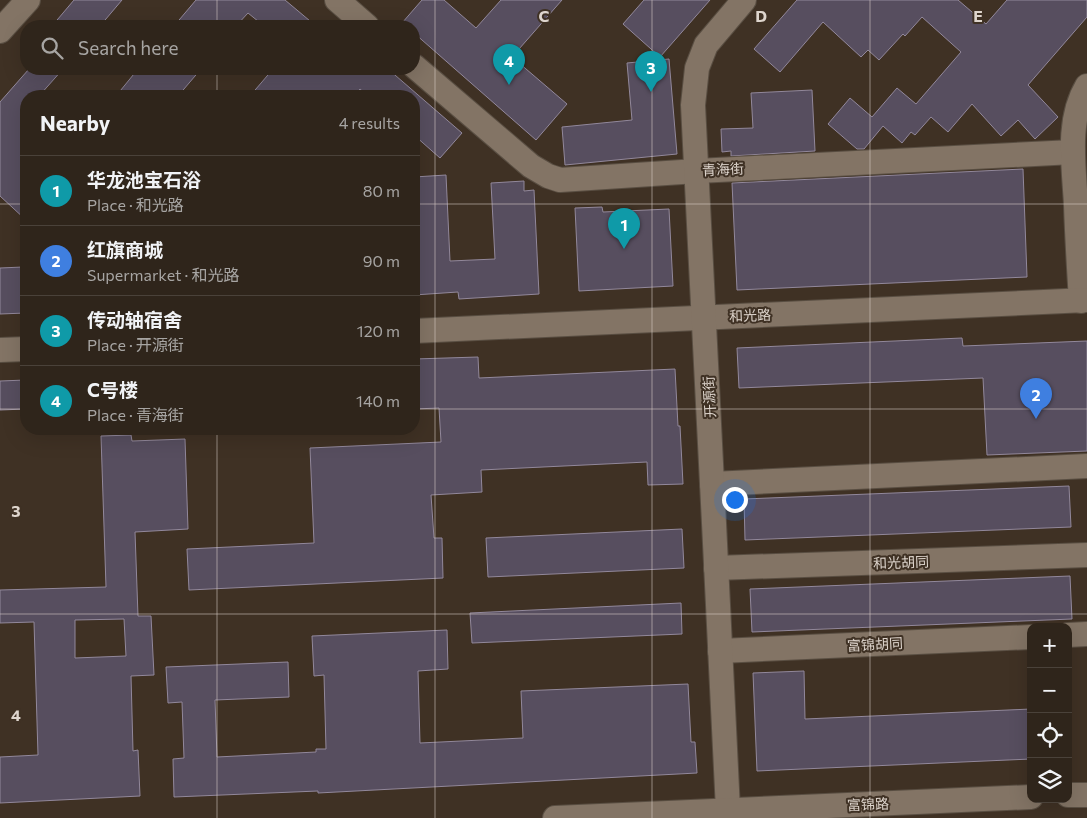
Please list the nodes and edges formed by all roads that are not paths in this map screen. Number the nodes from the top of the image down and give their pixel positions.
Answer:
1 (28, 0) edge
2 (337, 0) edge
3 (744, 0) edge
4 (360, 20) edge
5 (0, 31) edge
6 (420, 71) edge
7 (1087, 86) edge
8 (1073, 152) junction
9 (696, 170) junction
10 (1084, 301) edge
11 (704, 317) junction
12 (420, 330) edge
13 (20, 349) edge
14 (0, 350) edge
15 (1087, 466) edge
16 (712, 484) junction
17 (1087, 555) edge
18 (716, 568) junction
19 (1087, 634) edge
20 (1072, 635) edge
21 (1027, 637) edge
22 (720, 651) junction
23 (1087, 795) edge
24 (1072, 796) edge
25 (1027, 798) edge
26 (728, 810) junction
27 (927, 810) edge
28 (555, 818) edge

1 - 5 street
2 - 4 street
3 - 9 street, 开源街
6 - 9 street, 青海街
7 - 8 street
8 - 9 street, 青海街
8 - 10 street
9 - 11 street, 开源街
10 - 11 street, 和光路
11 - 12 street, 和光路
11 - 16 street, 开源街
13 - 14 street
15 - 16 street
16 - 18 street, 开源街
17 - 18 street, 和光胡同
18 - 22 street, 开源街
19 - 20 street
21 - 22 street, 富锦胡同
22 - 26 street, 开源街
23 - 24 street
25 - 27 street, 富锦路
26 - 27 street, 富锦路
26 - 28 street, 富锦路

